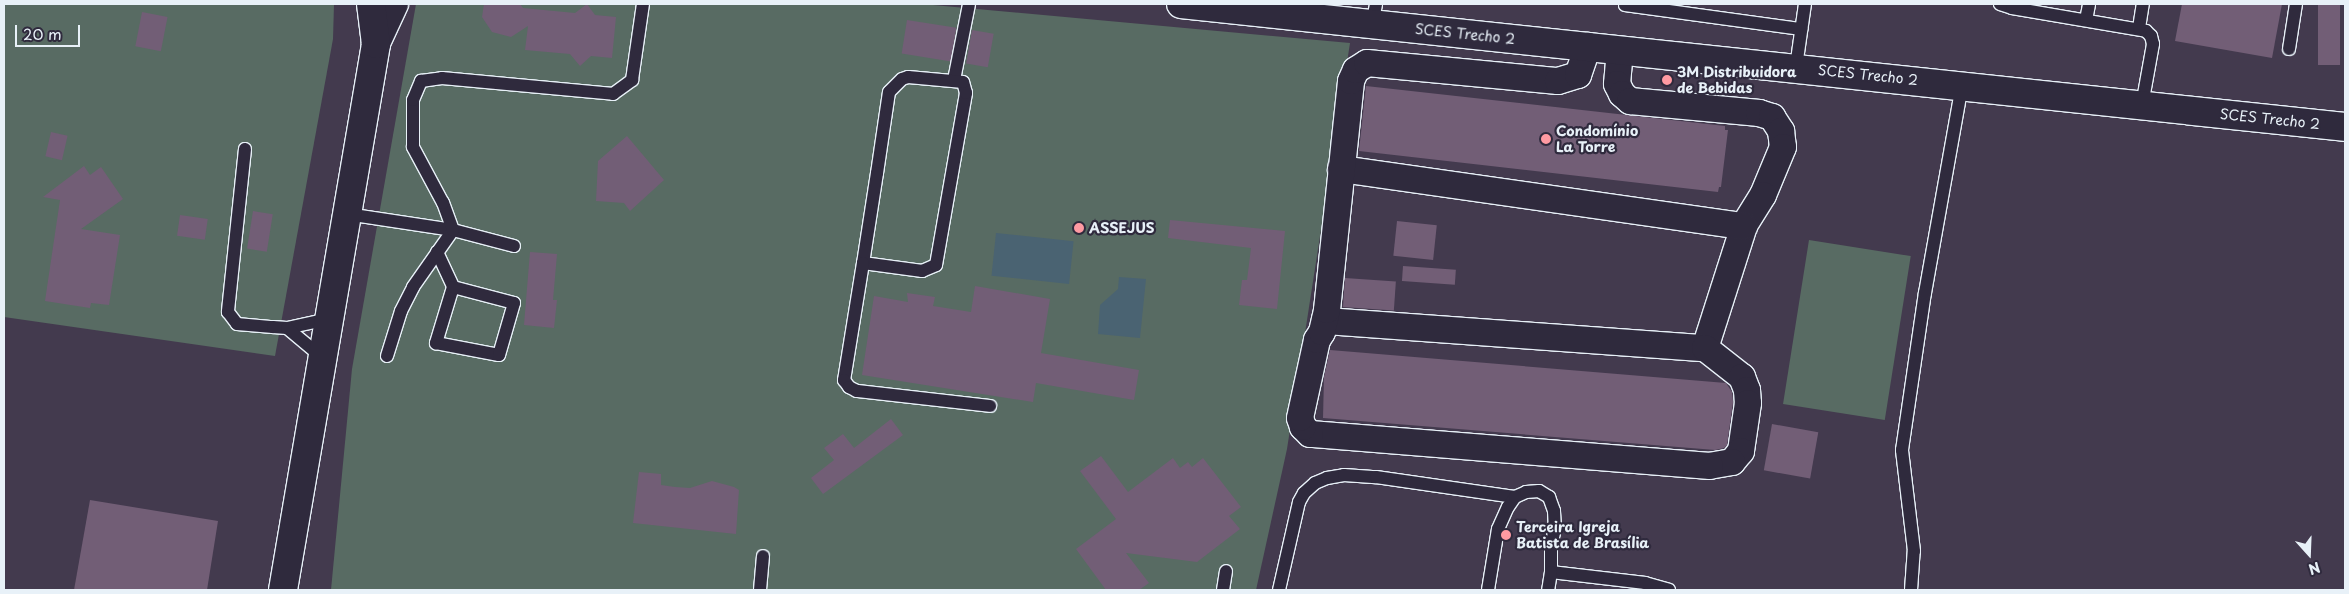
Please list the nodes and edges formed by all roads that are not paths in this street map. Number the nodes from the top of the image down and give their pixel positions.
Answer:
1 (371, 4) edge
2 (394, 4) edge
3 (642, 4) edge
4 (969, 4) edge
5 (1181, 4) edge
6 (1805, 4) edge
7 (2000, 4) edge
8 (2089, 4) edge
9 (2143, 4) edge
10 (2296, 4) edge
11 (1626, 5) dead end
12 (1227, 6) edge
13 (1374, 14) edge
14 (2086, 20) junction
15 (2139, 28) junction
16 (1801, 29) junction
17 (376, 44) junction
18 (1588, 46) junction
19 (2289, 49) dead end
20 (1620, 50) junction
21 (1796, 67) junction
22 (954, 80) junction
23 (1962, 85) junction
24 (2142, 105) junction
25 (2345, 126) edge
26 (246, 149) dead end
27 (1341, 169) junction
28 (347, 214) junction
29 (1744, 226) junction
30 (453, 230) junction
31 (514, 246) dead end
32 (437, 252) junction
33 (863, 263) junction
34 (453, 287) junction
35 (329, 319) junction
36 (1325, 321) junction
37 (287, 328) junction
38 (1705, 348) junction
39 (387, 356) dead end
40 (322, 358) junction
41 (990, 406) dead end
42 (1516, 497) junction
43 (763, 556) dead end
44 (1226, 571) dead end
45 (1551, 572) junction
46 (283, 590) edge
47 (760, 590) edge
48 (1223, 590) edge
49 (1278, 590) edge
50 (1488, 590) edge
51 (1548, 590) edge
52 (1669, 590) edge
53 (1911, 590) edge

1 - 17 street
2 - 17 street
3 - 30 lane
4 - 22 lane
5 - 12 street, SCES Trecho 2
6 - 16 lane
7 - 14 lane
8 - 14 lane
9 - 15 lane
10 - 19 lane
11 - 16 lane
12 - 13 street, SCES Trecho 2
13 - 18 street, SCES Trecho 2
14 - 15 lane
15 - 24 lane
16 - 21 lane
17 - 28 street
18 - 20 street, SCES Trecho 2
18 - 27 street
20 - 21 street, SCES Trecho 2
20 - 29 street
21 - 23 street, SCES Trecho 2
22 - 33 lane
22 - 33 lane
23 - 24 street, SCES Trecho 2
23 - 53 lane
24 - 25 street, SCES Trecho 2
26 - 37 lane
27 - 29 street
27 - 36 street
28 - 30 lane
28 - 35 street
29 - 38 street
30 - 31 lane
30 - 32 lane
32 - 34 lane
32 - 39 lane
33 - 41 lane
34 - 34 lane
35 - 37 lane
35 - 40 street
36 - 38 street
36 - 38 street
37 - 40 lane
40 - 46 street
42 - 45 lane
42 - 49 lane
42 - 50 lane
43 - 47 lane
44 - 48 lane
45 - 51 lane
45 - 52 lane

